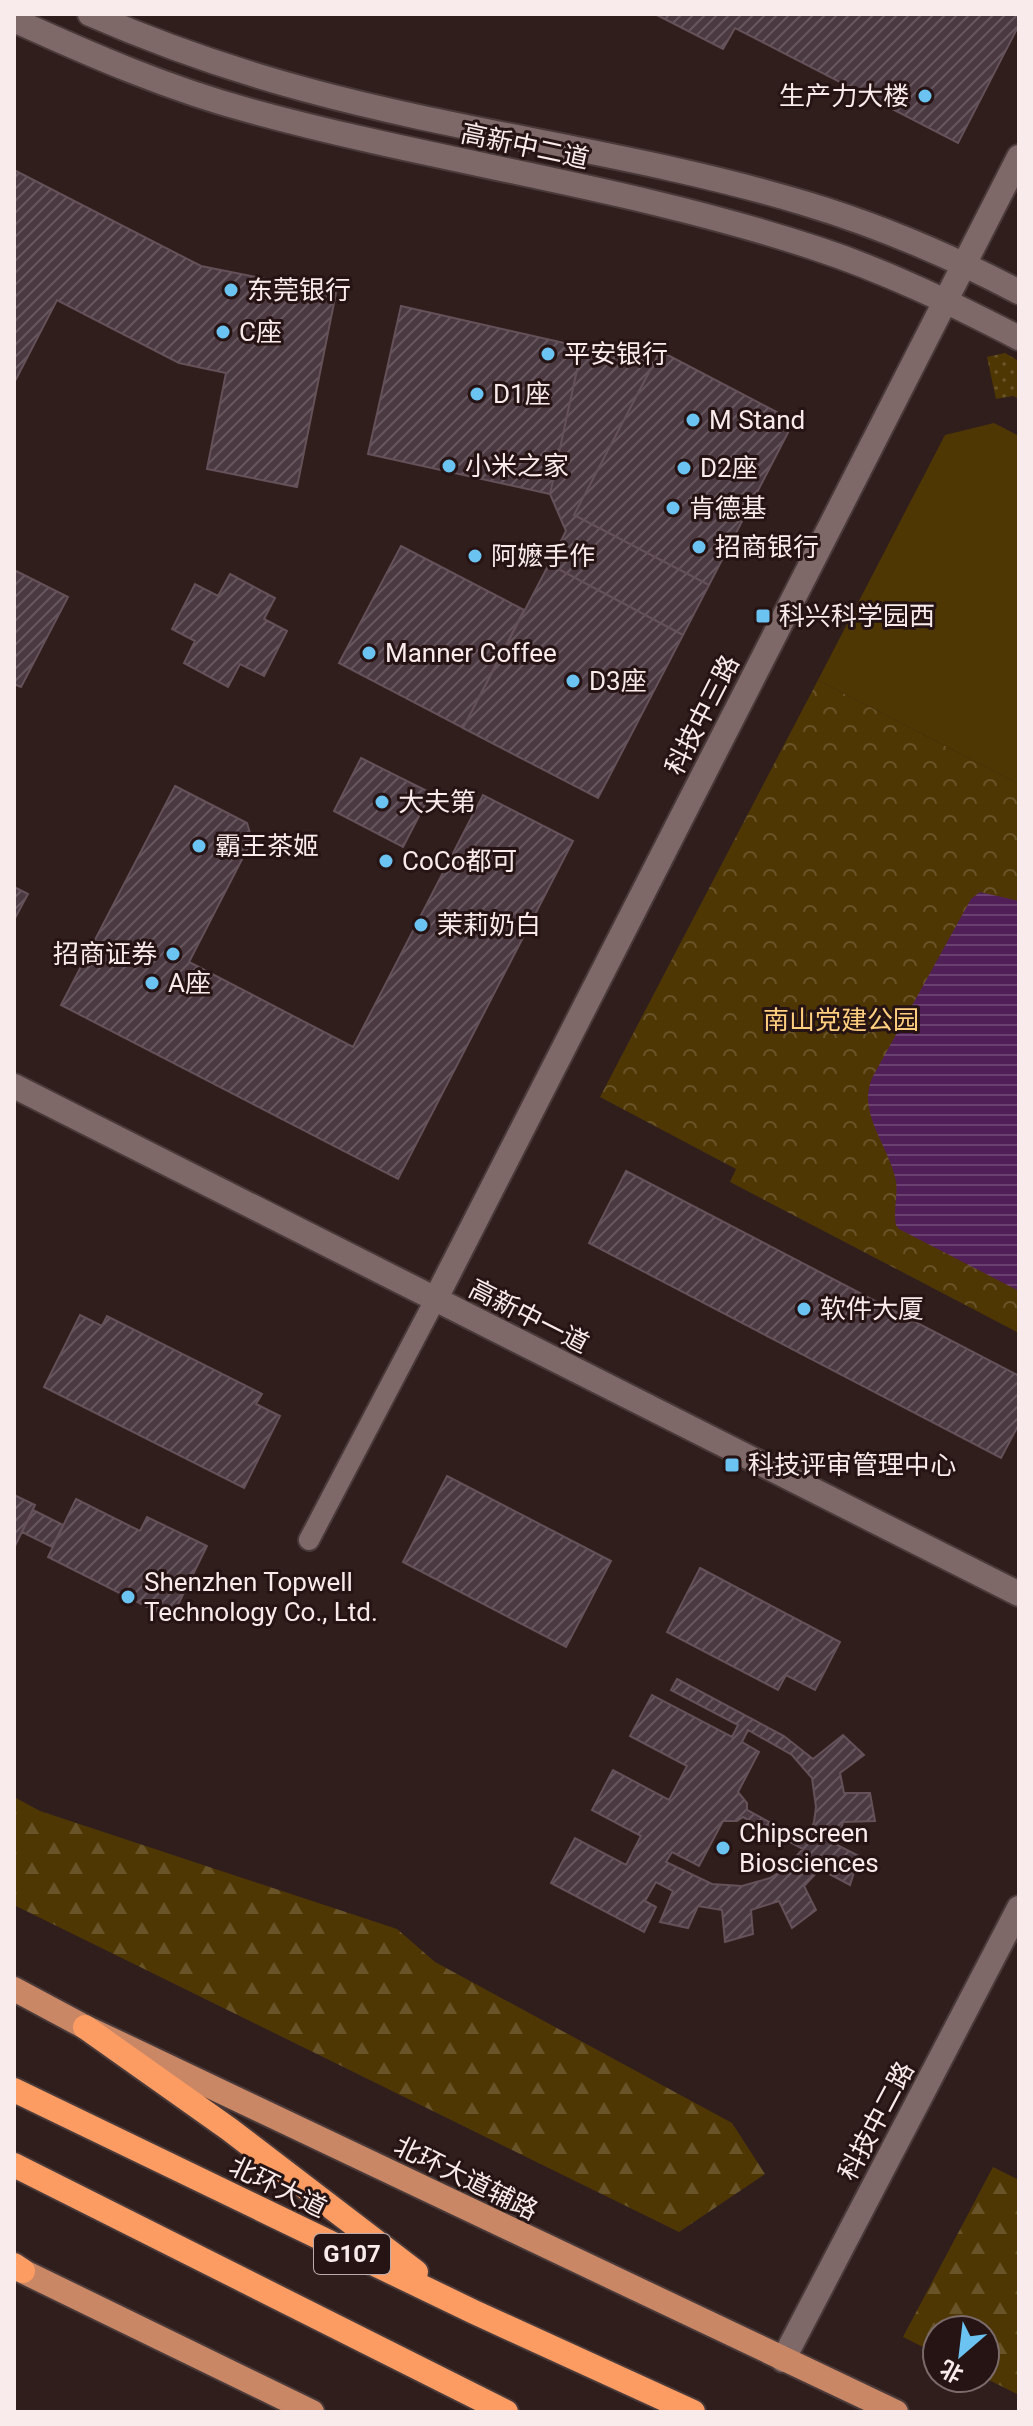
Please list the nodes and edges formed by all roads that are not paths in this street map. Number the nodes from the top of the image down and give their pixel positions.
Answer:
1 (90, 14) edge
2 (14, 20) edge
3 (1019, 157) edge
4 (964, 265) junction
5 (1019, 292) edge
6 (945, 301) junction
7 (1019, 338) edge
8 (14, 1086) edge
9 (435, 1300) junction
10 (309, 1540) dead end
11 (1019, 1594) edge
12 (1019, 1908) edge
13 (14, 1989) edge
14 (85, 2027) junction
15 (14, 2090) edge
16 (14, 2165) edge
17 (17, 2268) edge
18 (474, 2312) junction
19 (783, 2360) junction
20 (312, 2412) edge
21 (506, 2412) edge
22 (696, 2412) edge
23 (896, 2412) edge

1 - 4 main road, 高新中二道
2 - 6 main road, 高新中二道
3 - 4 main road, 科技中三路
4 - 5 main road, 高新中二道
4 - 6 main road, 科技中三路
6 - 7 main road, 高新中二道
6 - 9 main road, 科技中三路
8 - 9 main road, 高新中一道
9 - 10 street
9 - 11 main road, 高新中一道
12 - 19 main road, 科技中二路
13 - 14 main road, 北环大道辅路
14 - 18 highway
14 - 19 main road, 北环大道辅路
15 - 18 highway, 北环大道 / G107
16 - 21 highway, G107
17 - 20 main road
18 - 22 highway, 北环大道 / G107
19 - 23 main road, 北环大道辅路

